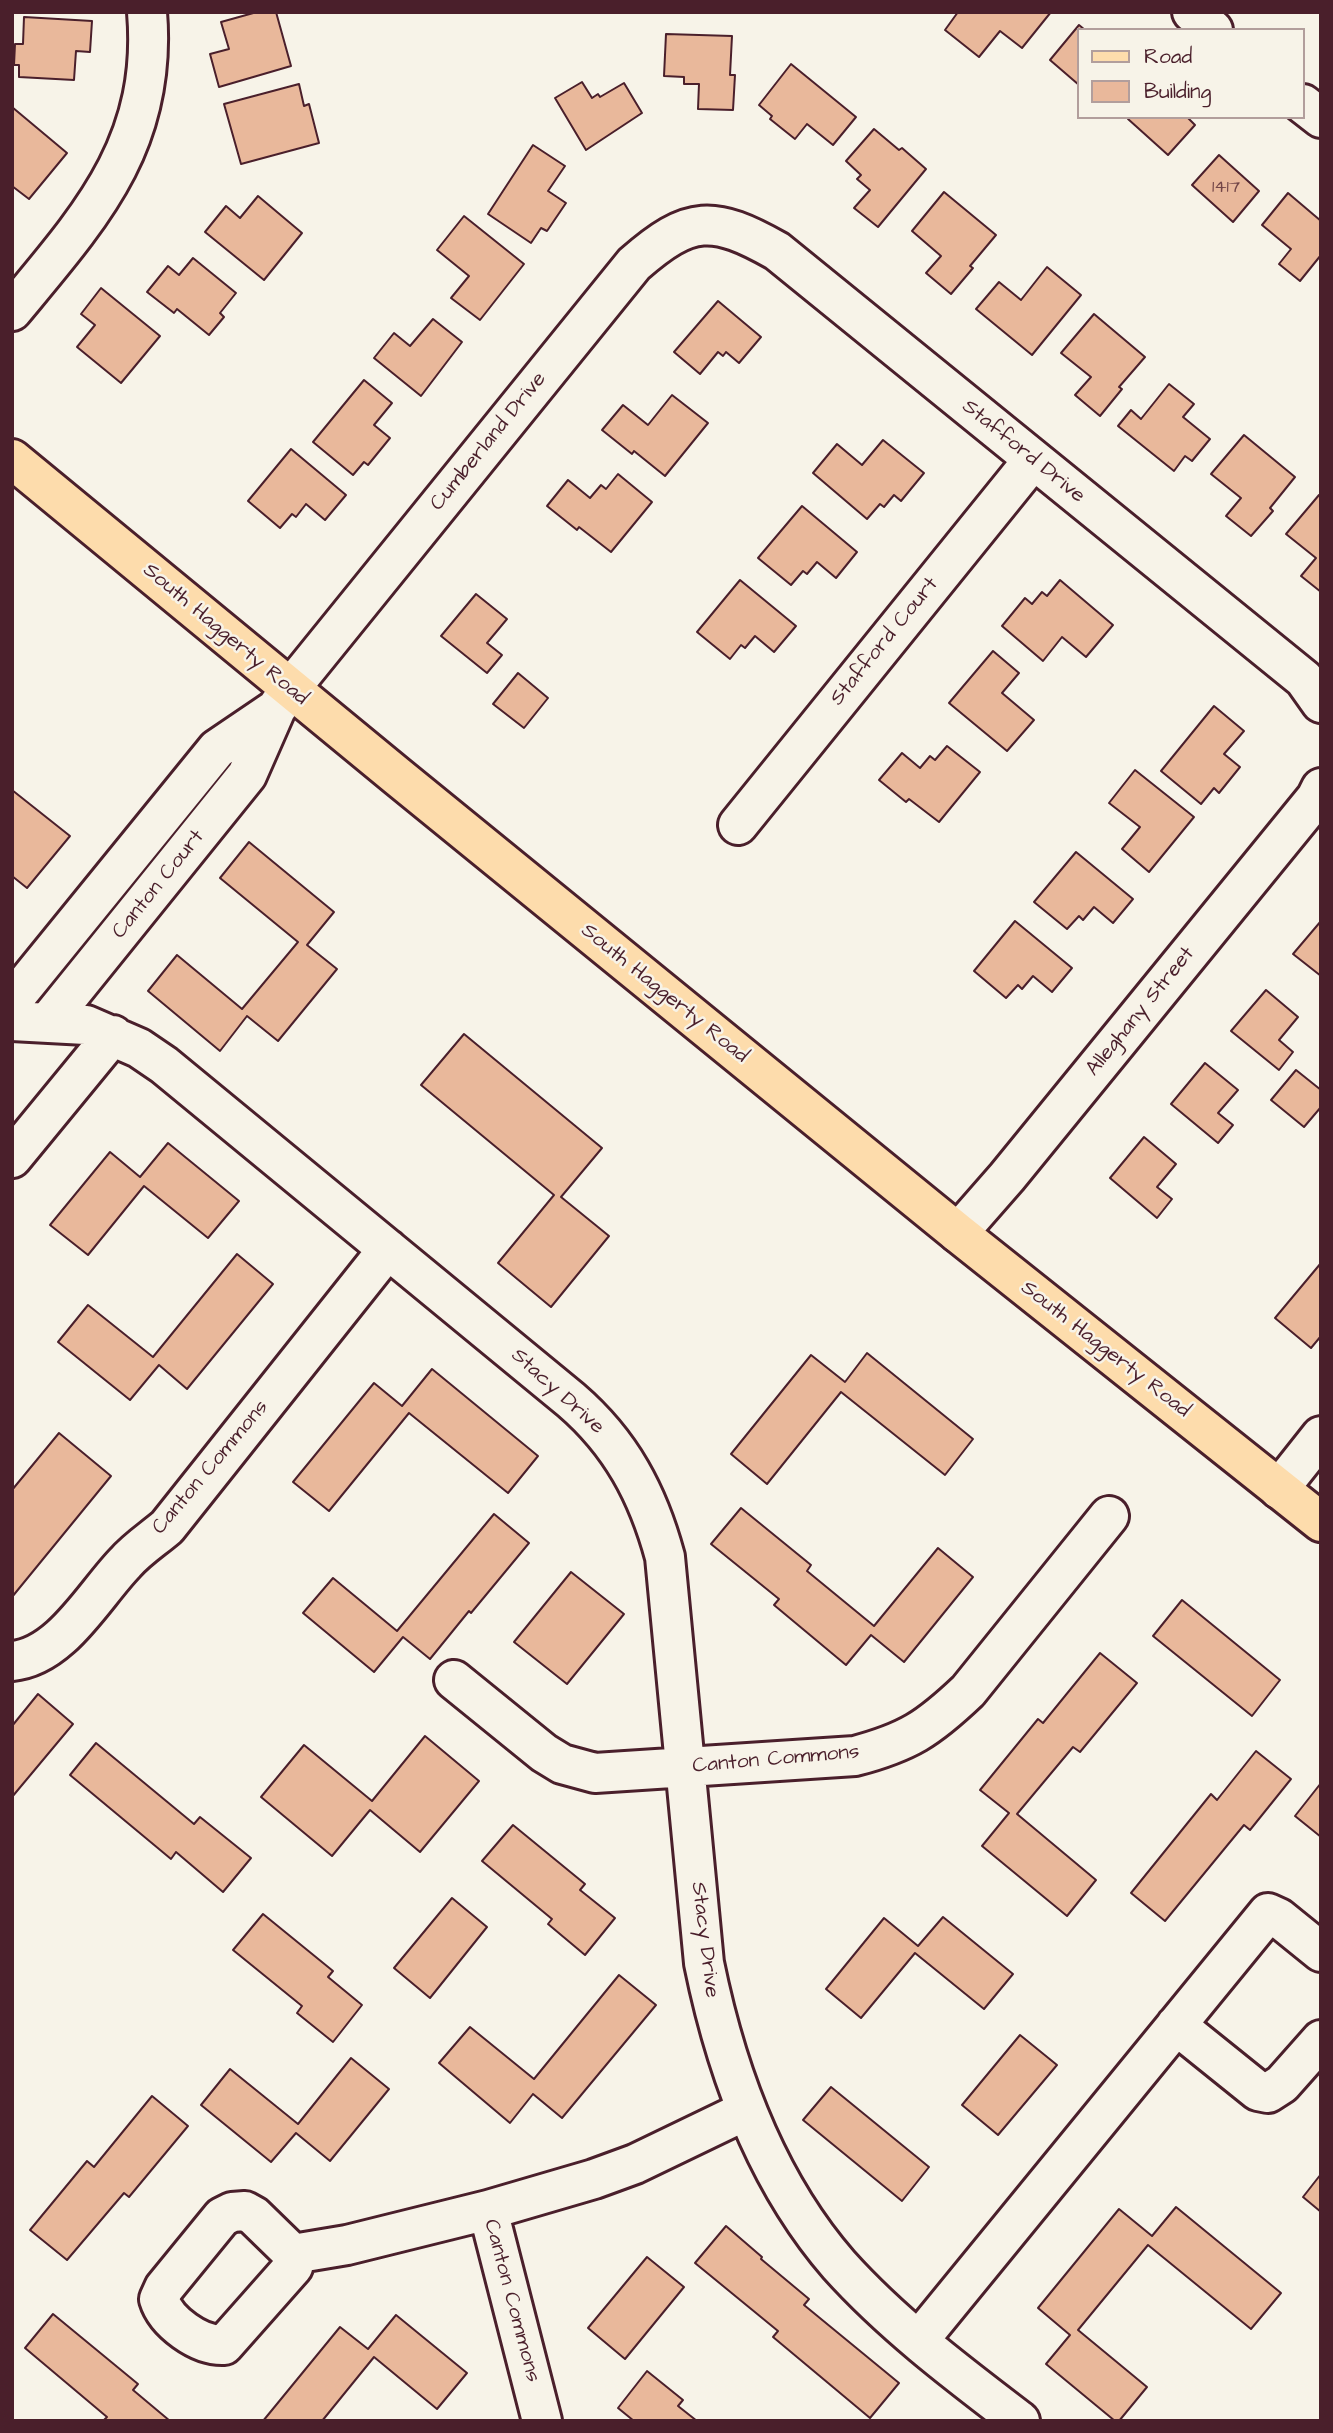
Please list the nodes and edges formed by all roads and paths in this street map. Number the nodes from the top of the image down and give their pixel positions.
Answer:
1 (147, 12) edge
2 (1192, 12) edge
3 (1211, 28) edge
4 (1305, 106) edge
5 (1321, 118) edge
6 (710, 226) joint
7 (12, 311) edge
8 (12, 459) edge
9 (1033, 460) junction
10 (283, 699) junction
11 (1321, 703) edge
12 (1321, 788) edge
13 (168, 809) junction
14 (738, 825) dead end
15 (199, 835) junction
16 (12, 1001) edge
17 (30, 1022) edge
18 (113, 1035) junction
19 (12, 1158) edge
20 (958, 1233) junction
21 (388, 1249) junction
22 (1321, 1436) edge
23 (1279, 1489) junction
24 (1109, 1516) dead end
25 (1321, 1522) edge
26 (12, 1661) edge
27 (454, 1680) dead end
28 (686, 1768) junction
29 (1321, 1952) edge
30 (1177, 2025) junction
31 (1321, 2040) edge
32 (747, 2110) junction
33 (488, 2210) junction
34 (293, 2254) dead end
35 (919, 2340) junction
36 (542, 2421) edge
37 (1020, 2421) edge

1 - 7 street
2 - 3 street
4 - 5 street
6 - 9 street, Stafford Drive
6 - 10 street, Cumberland Drive
8 - 10 main road, South Haggerty Road
9 - 11 street, Stafford Drive
9 - 14 street, Stafford Court
10 - 13 street, Canton Court
10 - 15 street, Canton Court
10 - 20 main road, South Haggerty Road
12 - 20 street, Alleghany Street
13 - 15 street
13 - 16 street, Canton Court
15 - 17 street, Canton Court
17 - 18 street, Stacy Drive
18 - 19 street
18 - 21 street, Stacy Drive
20 - 23 main road, South Haggerty Road
21 - 26 street, Canton Commons
21 - 28 street, Stacy Drive
22 - 23 street
23 - 25 main road, South Haggerty Road
24 - 28 street, Canton Commons
27 - 28 street, Canton Commons
28 - 32 street, Stacy Drive
29 - 30 street
30 - 31 street
30 - 35 street
32 - 33 street
32 - 35 street, Stacy Drive
33 - 34 street, Canton Commons
33 - 36 street, Canton Commons
35 - 37 street, Stacy Drive

